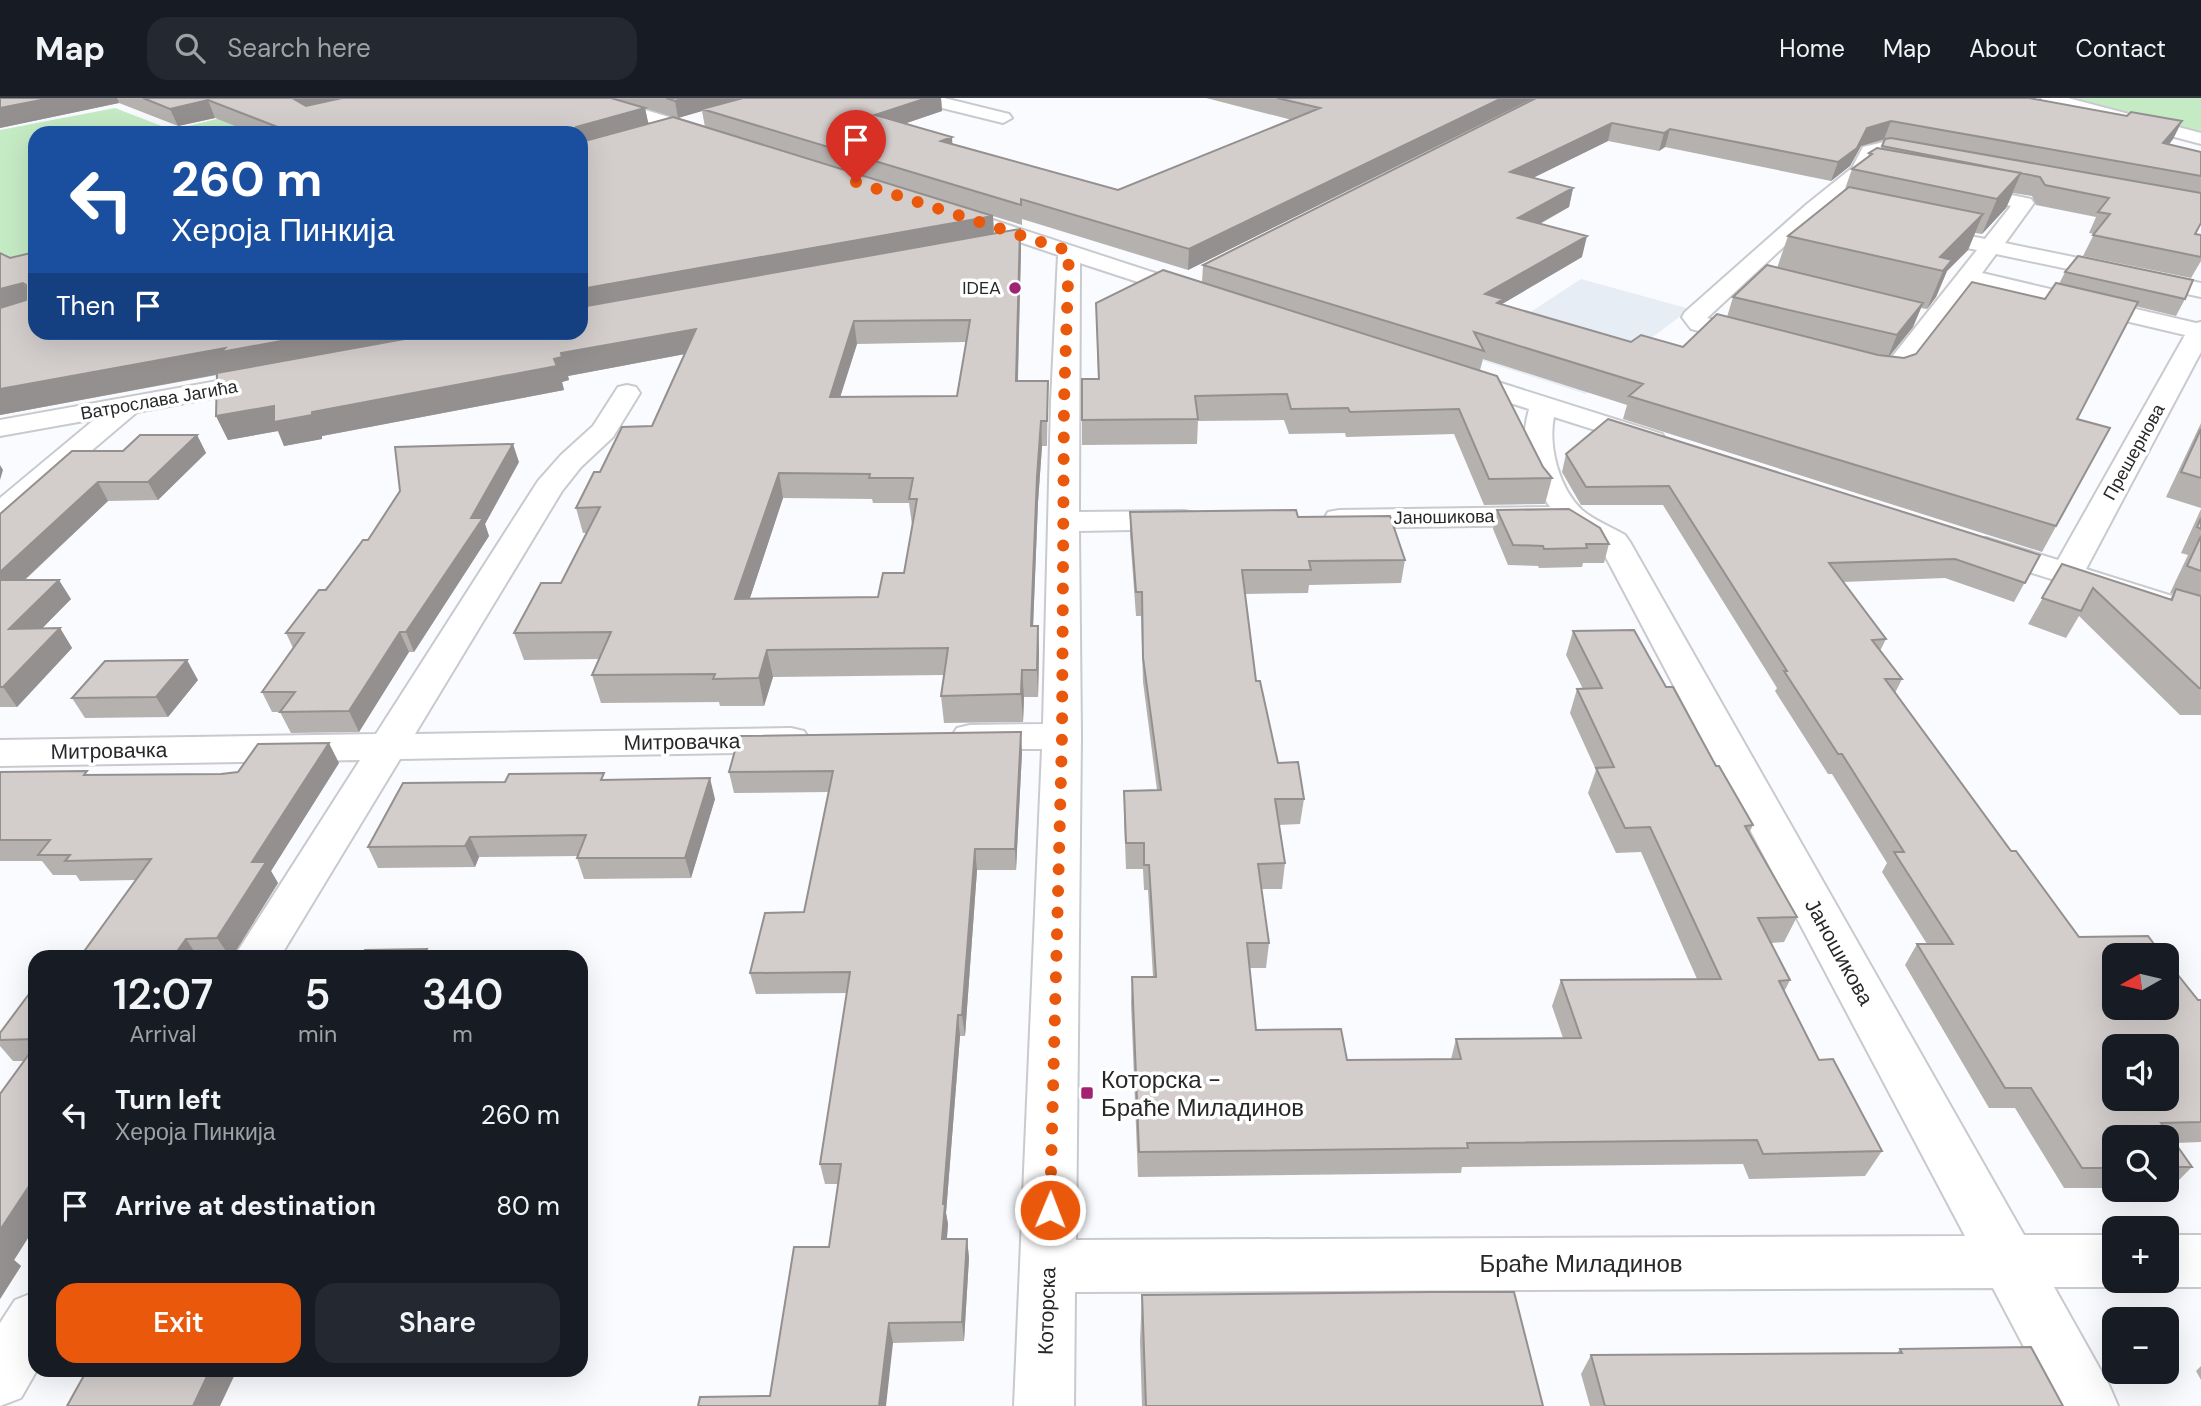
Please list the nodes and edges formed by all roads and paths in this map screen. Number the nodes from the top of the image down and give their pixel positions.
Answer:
1 (587, 98) edge
2 (924, 98) edge
3 (2049, 98) edge
4 (716, 115) edge
5 (1003, 118) dead end
6 (679, 125) junction
7 (642, 136) edge
8 (2201, 139) edge
9 (731, 142) edge
10 (1937, 157) edge
11 (1860, 171) junction
12 (1887, 176) edge
13 (1942, 187) edge
14 (928, 205) edge
15 (1814, 208) junction
16 (1841, 214) edge
17 (1950, 237) edge
18 (1051, 245) junction
19 (992, 246) edge
20 (1991, 246) junction
21 (1741, 274) junction
22 (1967, 277) junction
23 (1766, 281) edge
24 (2201, 290) edge
25 (1215, 300) edge
26 (1908, 315) edge
27 (1933, 321) junction
28 (2201, 330) edge
29 (1778, 344) edge
30 (1843, 361) edge
31 (1438, 371) edge
32 (292, 375) edge
33 (627, 393) dead end
34 (1544, 404) junction
35 (128, 405) junction
36 (0, 428) edge
37 (1674, 447) edge
38 (0, 513) edge
39 (1571, 516) junction
40 (1311, 519) edge
41 (1215, 520) edge
42 (1064, 522) junction
43 (1962, 540) edge
44 (2067, 574) junction
45 (2201, 616) edge
46 (1062, 736) junction
47 (938, 738) edge
48 (828, 740) edge
49 (386, 746) junction
50 (0, 753) edge
51 (261, 950) edge
52 (2008, 1260) junction
53 (2102, 1261) edge
54 (2179, 1261) edge
55 (2201, 1261) edge
56 (1048, 1266) junction
57 (28, 1331) edge
58 (0, 1377) edge
59 (1044, 1406) edge
60 (2088, 1406) edge

1 - 6 street
2 - 5 street
3 - 8 street
4 - 6 street
6 - 7 street
6 - 9 street
10 - 11 street
11 - 12 street
11 - 15 street
13 - 20 street
14 - 18 street
15 - 16 street
15 - 21 street
17 - 20 street
18 - 19 street
18 - 25 street
18 - 42 street, Которска
20 - 22 street
20 - 24 street
21 - 23 street
21 - 29 street
22 - 27 street
22 - 28 street
26 - 27 street
27 - 30 street
28 - 44 street, Прешернова
31 - 34 street
32 - 35 street, Ватрослава Јагића
33 - 49 street
34 - 37 street
34 - 39 street, Јаношикова
35 - 36 street, Ватрослава Јагића
35 - 38 street
39 - 40 street, Јаношикова
39 - 52 street, Јаношикова
41 - 42 street
42 - 46 street, Которска
43 - 44 street
44 - 45 street
46 - 47 street
46 - 56 street, Которска
48 - 49 street, Митровачка
49 - 50 street, Митровачка
49 - 51 street
52 - 53 street, Браће Миладинов
52 - 56 street, Браће Миладинов
52 - 60 street, Јаношикова
54 - 55 street
56 - 59 street, Которска
57 - 58 street

